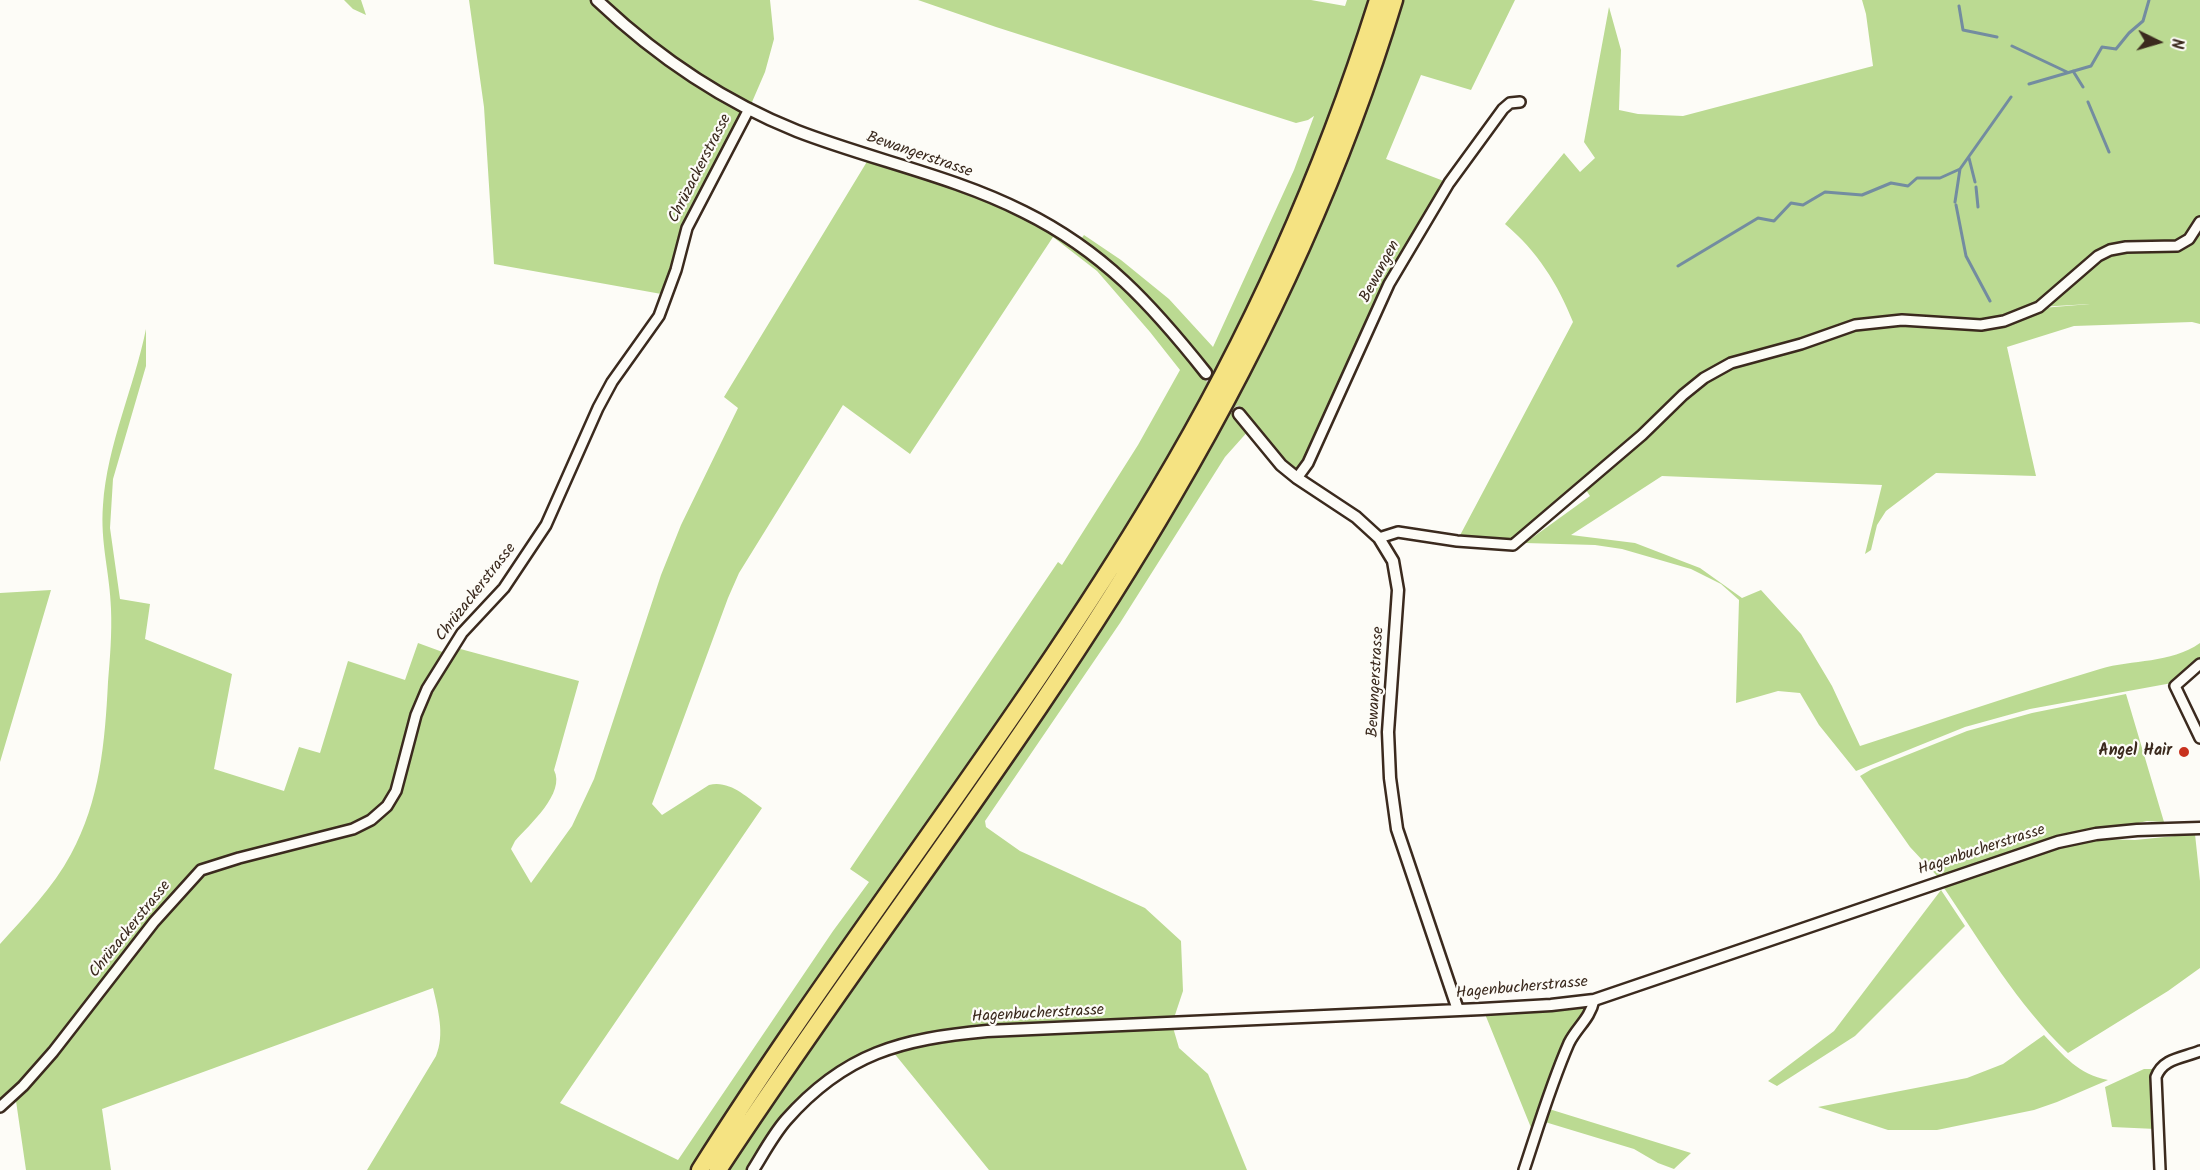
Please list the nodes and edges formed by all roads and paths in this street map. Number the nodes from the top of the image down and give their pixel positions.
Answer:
1 (597, 0) edge
2 (1378, 0) edge
3 (1394, 0) edge
4 (1520, 102) dead end
5 (749, 108) junction
6 (2200, 222) edge
7 (1206, 373) tunnel mouth
8 (1239, 414) tunnel mouth
9 (1297, 478) junction
10 (1379, 538) junction
11 (2200, 664) edge
12 (2200, 738) edge
13 (2200, 828) edge
14 (1594, 1000) junction
15 (1458, 1010) junction
16 (2200, 1051) edge
17 (0, 1107) edge
18 (700, 1170) edge
19 (718, 1170) edge
20 (753, 1170) edge
21 (1524, 1170) edge
22 (2160, 1170) edge

1 - 5 street, Bewangerstrasse
2 - 18 highway
3 - 19 highway
4 - 9 street, Bewangen
5 - 7 street, Bewangerstrasse
5 - 17 street, Chrüzackerstrasse
6 - 10 street
8 - 9 street, Bewangerstrasse
9 - 10 street, Bewangerstrasse
10 - 15 street, Bewangerstrasse
11 - 12 street
13 - 14 street, Hagenbucherstrasse
14 - 15 street, Hagenbucherstrasse
14 - 21 street
15 - 20 street, Hagenbucherstrasse
16 - 22 street

